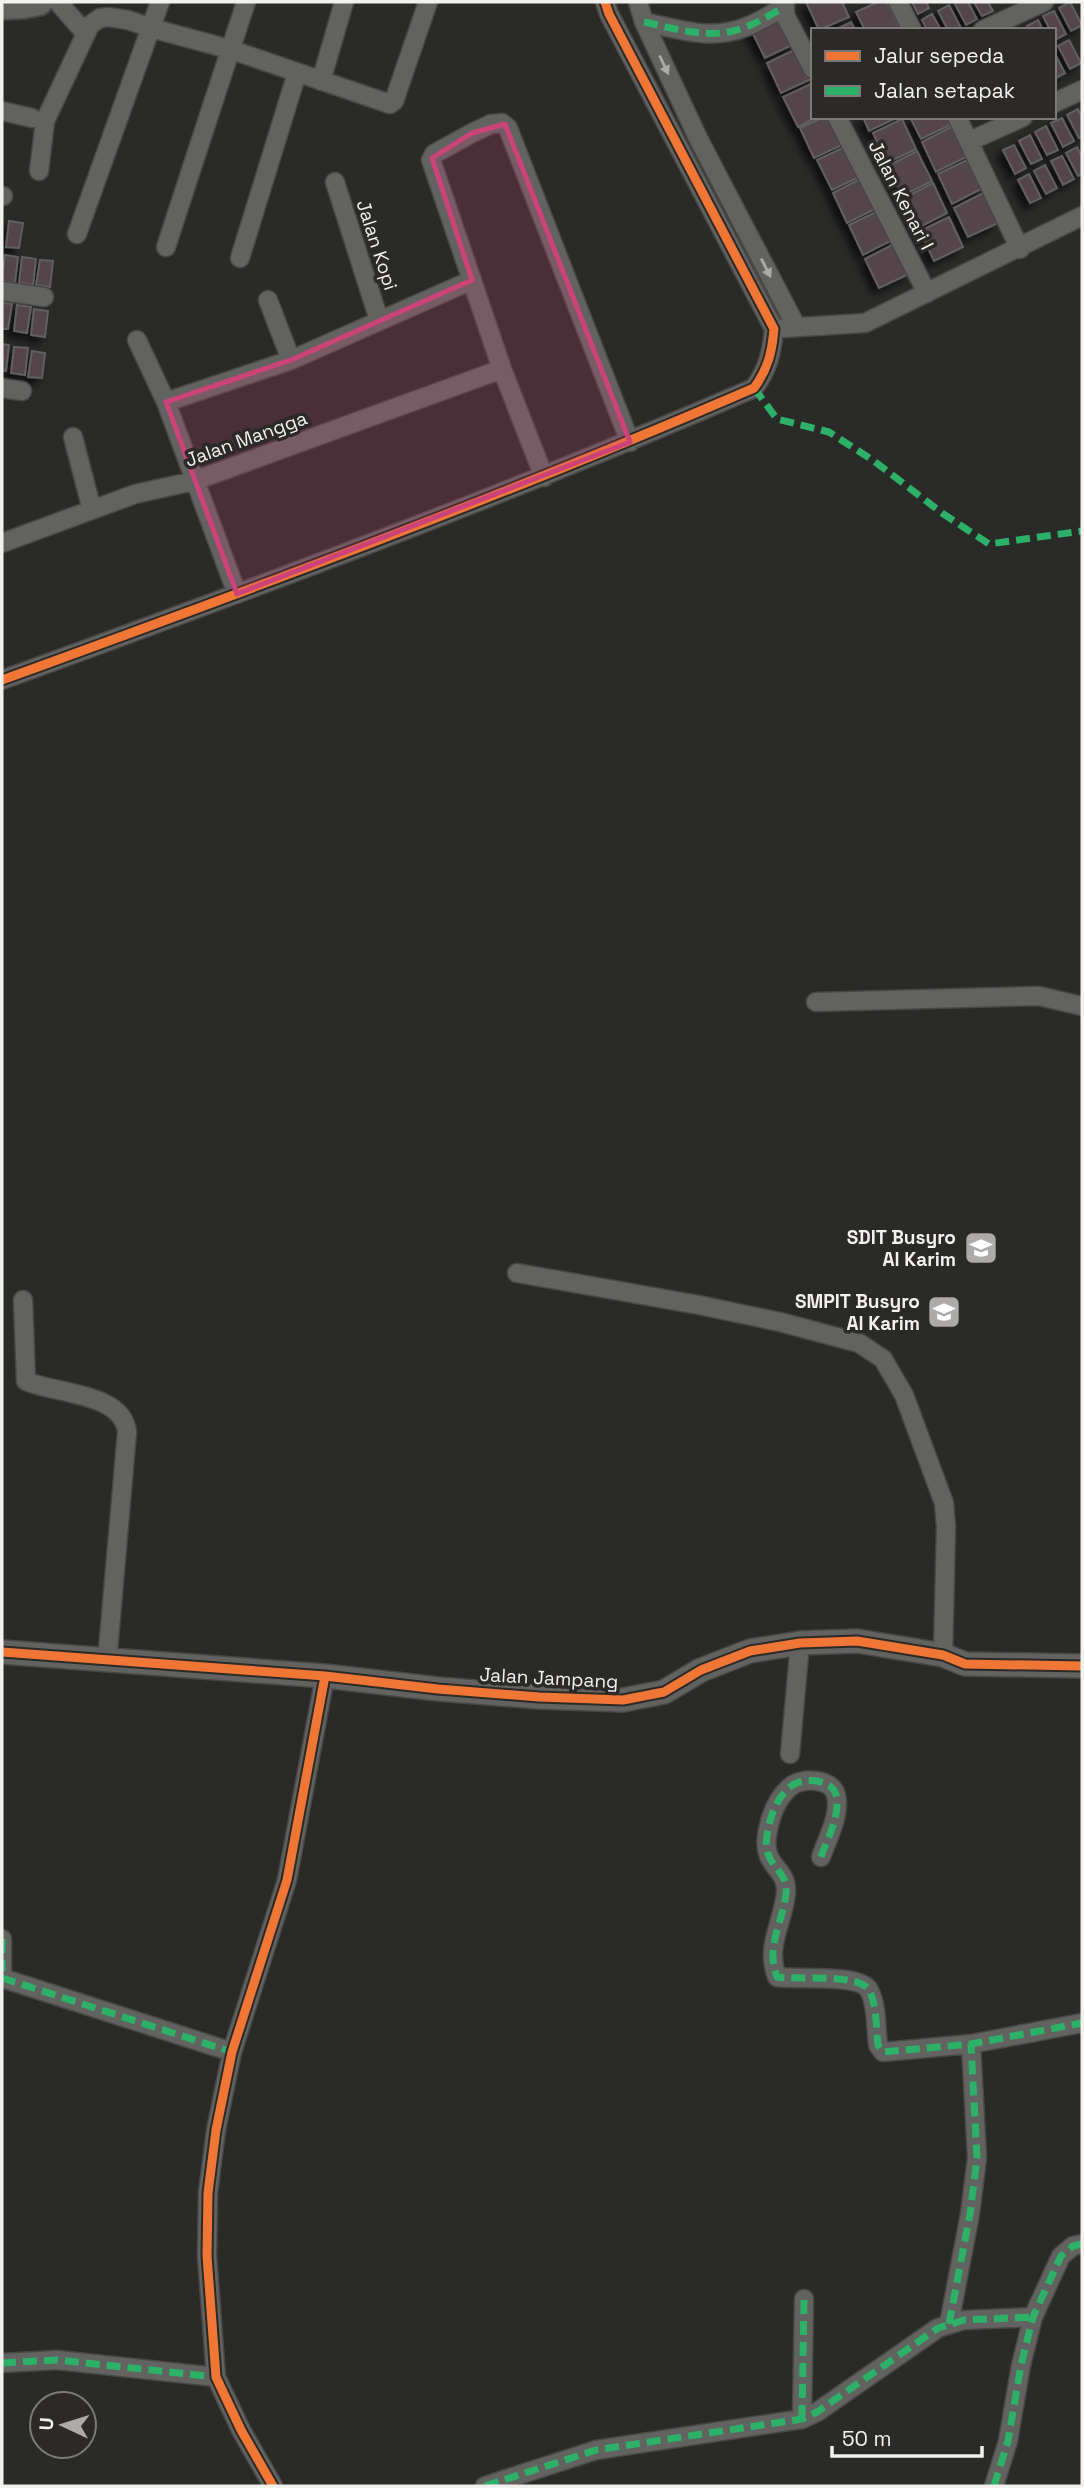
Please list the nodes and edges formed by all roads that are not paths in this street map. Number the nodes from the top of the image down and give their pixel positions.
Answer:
1 (39, 2) edge
2 (58, 2) edge
3 (160, 2) edge
4 (246, 2) edge
5 (344, 2) edge
6 (428, 2) edge
7 (605, 2) edge
8 (638, 2) edge
9 (898, 2) edge
10 (1044, 2) edge
11 (785, 4) edge
12 (2, 6) edge
13 (644, 22) junction
14 (150, 28) junction
15 (911, 28) edge
16 (987, 28) edge
17 (86, 34) junction
18 (229, 49) junction
19 (811, 65) edge
20 (296, 73) junction
21 (321, 81) junction
22 (1082, 90) edge
23 (1056, 102) edge
24 (2, 111) edge
25 (32, 118) dead end
26 (838, 119) edge
27 (958, 119) edge
28 (1019, 119) edge
29 (971, 141) junction
30 (39, 170) dead end
31 (335, 182) dead end
32 (1082, 216) edge
33 (77, 234) dead end
34 (166, 247) dead end
35 (1020, 249) junction
36 (240, 258) dead end
37 (472, 280) junction
38 (2, 291) edge
39 (927, 293) junction
40 (44, 297) dead end
41 (268, 300) dead end
42 (379, 320) junction
43 (796, 326) junction
44 (774, 329) junction
45 (137, 340) dead end
46 (291, 359) junction
47 (502, 369) junction
48 (2, 388) edge
49 (22, 391) dead end
50 (166, 402) junction
51 (73, 438) dead end
52 (630, 442) junction
53 (544, 477) junction
54 (194, 481) junction
55 (92, 510) junction
56 (2, 543) edge
57 (237, 594) junction
58 (2, 680) edge
59 (816, 1002) dead end
60 (1082, 1006) edge
61 (517, 1273) dead end
62 (23, 1300) dead end
63 (800, 1643) junction
64 (2, 1652) edge
65 (943, 1656) junction
66 (107, 1662) junction
67 (1082, 1666) edge
68 (325, 1676) junction
69 (790, 1754) dead end
70 (821, 1857) dead end
71 (2, 1939) edge
72 (2, 1971) edge
73 (2, 1978) edge
74 (1082, 2024) edge
75 (971, 2044) junction
76 (232, 2052) junction
77 (1082, 2244) edge
78 (804, 2299) dead end
79 (1033, 2317) junction
80 (949, 2323) junction
81 (2, 2363) edge
82 (216, 2377) junction
83 (802, 2419) junction
84 (273, 2486) edge
85 (485, 2486) edge
86 (994, 2486) edge

1 - 12 main road
2 - 17 street
3 - 14 street
4 - 18 street
5 - 21 street
6 - 21 street
7 - 44 street
8 - 13 street
9 - 15 street
10 - 16 street
11 - 13 street
11 - 19 street
13 -> 43 street
14 - 17 street
14 - 18 street
14 - 33 street
17 - 30 street
18 - 20 street
18 - 34 street
20 - 21 street
20 - 36 street
22 - 23 street
24 - 25 street
26 - 39 street, Jalan Kenari I
27 - 29 street
28 - 29 street
29 - 35 street
31 - 42 street, Jalan Kopi
32 - 35 street
35 - 39 street
37 - 42 street
37 - 47 street
37 - 52 street
38 - 40 street
39 - 43 street
41 - 46 street
42 - 46 street
43 - 44 street
44 - 52 street
45 - 50 street
46 - 50 street
47 - 53 street
47 - 54 street, Jalan Mangga
48 - 49 street
50 - 54 street
51 - 55 street
52 - 53 street
53 - 57 street
54 - 55 street, Jalan Mangga
54 - 57 street
55 - 56 street, Jalan Mangga
57 - 58 street
59 - 60 street
61 - 65 street
62 - 66 street
63 - 65 street, Jalan Jampang
63 - 68 street, Jalan Jampang
63 - 69 street
64 - 66 street, Jalan Jampang
65 - 67 street, Jalan Jampang
66 - 68 street, Jalan Jampang
68 - 76 street
70 - 75 street
71 - 72 street
73 - 76 street
74 - 75 street
75 - 80 street
76 - 82 street
77 - 79 street
78 - 83 street
79 - 80 street
79 - 86 street
80 - 83 street
81 - 82 street
82 - 84 street
83 - 85 street

